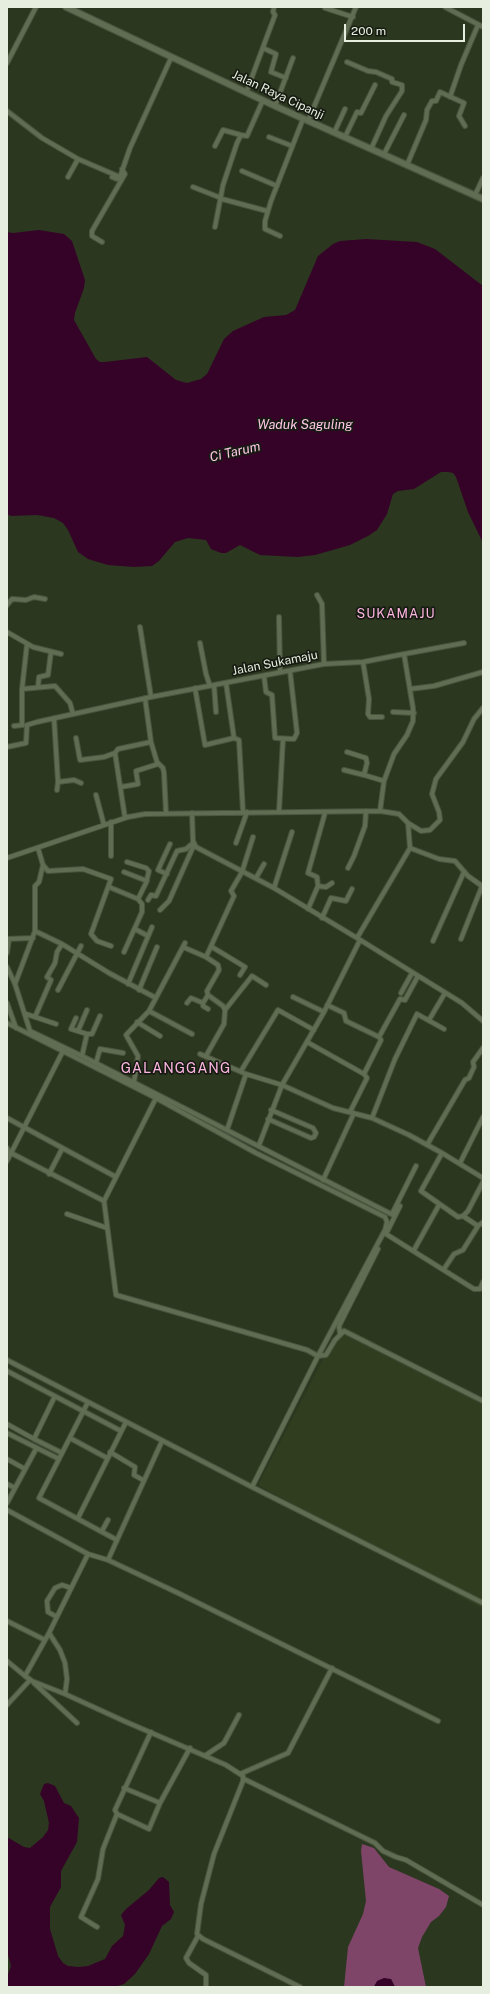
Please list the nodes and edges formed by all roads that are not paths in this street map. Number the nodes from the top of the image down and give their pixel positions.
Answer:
1 (36, 7) edge
2 (66, 7) edge
3 (274, 7) edge
4 (356, 7) edge
5 (445, 7) edge
6 (325, 8) edge
7 (75, 9) edge
8 (353, 17) junction
9 (478, 25) junction
10 (483, 28) edge
11 (263, 48) junction
12 (171, 58) junction
13 (293, 58) dead end
14 (347, 62) dead end
15 (7, 63) edge
16 (286, 78) junction
17 (375, 85) dead end
18 (246, 93) junction
19 (450, 97) junction
20 (263, 100) junction
21 (275, 106) junction
22 (345, 109) dead end
23 (7, 111) edge
24 (404, 115) dead end
25 (306, 120) junction
26 (465, 126) dead end
27 (334, 133) junction
28 (241, 135) junction
29 (269, 137) dead end
30 (345, 137) junction
31 (215, 146) dead end
32 (292, 146) junction
33 (371, 149) junction
34 (384, 154) junction
35 (78, 159) junction
36 (407, 165) junction
37 (122, 169) junction
38 (242, 171) dead end
39 (68, 177) dead end
40 (112, 177) dead end
41 (120, 177) junction
42 (483, 178) edge
43 (277, 186) junction
44 (193, 187) dead end
45 (475, 195) junction
46 (221, 199) junction
47 (483, 199) edge
48 (267, 211) junction
49 (215, 227) dead end
50 (280, 236) dead end
51 (102, 242) dead end
52 (317, 595) dead end
53 (45, 600) dead end
54 (7, 606) edge
55 (279, 617) dead end
56 (140, 627) dead end
57 (7, 632) edge
58 (200, 643) dead end
59 (464, 643) dead end
60 (26, 644) junction
61 (51, 652) junction
62 (62, 654) dead end
63 (404, 654) junction
64 (363, 662) junction
65 (324, 664) junction
66 (290, 671) junction
67 (280, 672) junction
68 (483, 672) edge
69 (264, 676) junction
70 (226, 683) junction
71 (212, 686) junction
72 (38, 688) junction
73 (195, 688) junction
74 (22, 689) junction
75 (410, 689) junction
76 (151, 697) junction
77 (145, 698) junction
78 (483, 708) edge
79 (216, 712) dead end
80 (393, 712) dead end
81 (414, 713) junction
82 (73, 714) junction
83 (382, 717) dead end
84 (54, 718) junction
85 (22, 725) junction
86 (27, 725) junction
87 (14, 726) dead end
88 (76, 738) dead end
89 (234, 738) junction
90 (283, 738) junction
91 (151, 742) junction
92 (7, 747) edge
93 (348, 752) dead end
94 (115, 753) junction
95 (158, 764) junction
96 (344, 770) dead end
97 (364, 775) junction
98 (384, 781) junction
99 (58, 782) junction
100 (81, 783) dead end
101 (121, 787) junction
102 (57, 790) dead end
103 (96, 795) dead end
104 (366, 811) junction
105 (245, 812) junction
106 (279, 812) junction
107 (380, 812) junction
108 (166, 813) junction
109 (192, 813) junction
110 (325, 813) junction
111 (125, 818) junction
112 (111, 822) junction
113 (408, 823) junction
114 (104, 825) junction
115 (292, 832) dead end
116 (253, 837) dead end
117 (236, 843) dead end
118 (170, 844) dead end
119 (194, 844) junction
120 (38, 848) junction
121 (410, 848) junction
122 (111, 856) dead end
123 (7, 858) edge
124 (127, 862) dead end
125 (264, 864) dead end
126 (43, 865) junction
127 (348, 868) dead end
128 (124, 872) dead end
129 (242, 872) junction
130 (464, 872) junction
131 (167, 874) junction
132 (256, 878) junction
133 (147, 881) junction
134 (332, 883) dead end
135 (318, 886) junction
136 (109, 887) junction
137 (274, 888) junction
138 (352, 889) dead end
139 (138, 899) junction
140 (148, 900) dead end
141 (308, 908) junction
142 (160, 910) dead end
143 (322, 918) junction
144 (152, 927) dead end
145 (135, 929) junction
146 (35, 931) junction
147 (148, 936) junction
148 (33, 938) junction
149 (8, 939) edge
150 (358, 939) junction
151 (461, 940) dead end
152 (433, 941) dead end
153 (62, 944) junction
154 (81, 946) dead end
155 (111, 946) dead end
156 (157, 947) dead end
157 (212, 947) junction
158 (124, 952) dead end
159 (7, 953) edge
160 (77, 953) junction
161 (206, 958) junction
162 (7, 967) edge
163 (412, 973) junction
164 (240, 975) dead end
165 (418, 976) junction
166 (15, 984) junction
167 (128, 984) junction
168 (266, 985) dead end
169 (58, 990) dead end
170 (139, 990) junction
171 (401, 993) dead end
172 (445, 993) junction
173 (208, 995) junction
174 (293, 997) dead end
175 (156, 998) junction
176 (7, 1002) edge
177 (187, 1003) dead end
178 (203, 1003) junction
179 (327, 1005) junction
180 (208, 1009) dead end
181 (87, 1010) dead end
182 (225, 1010) junction
183 (148, 1011) junction
184 (324, 1012) junction
185 (26, 1014) junction
186 (100, 1016) dead end
187 (35, 1017) junction
188 (76, 1018) dead end
189 (428, 1020) junction
190 (483, 1021) edge
191 (137, 1022) junction
192 (7, 1023) edge
193 (56, 1024) dead end
194 (16, 1028) junction
195 (444, 1029) dead end
196 (314, 1030) junction
197 (78, 1031) junction
198 (87, 1034) junction
199 (192, 1034) dead end
200 (160, 1036) dead end
201 (379, 1037) junction
202 (307, 1042) junction
203 (483, 1048) edge
204 (63, 1051) junction
205 (123, 1053) dead end
206 (200, 1054) dead end
207 (82, 1056) junction
208 (206, 1056) junction
209 (96, 1063) junction
210 (241, 1071) junction
211 (246, 1074) junction
212 (364, 1074) junction
213 (134, 1082) junction
214 (282, 1085) junction
215 (156, 1098) junction
216 (271, 1110) junction
217 (352, 1112) junction
218 (483, 1117) edge
219 (7, 1118) edge
220 (372, 1118) junction
221 (268, 1119) junction
222 (23, 1128) junction
223 (227, 1130) junction
224 (259, 1145) junction
225 (427, 1145) junction
226 (7, 1148) edge
227 (62, 1149) junction
228 (442, 1153) junction
229 (10, 1154) junction
230 (7, 1161) edge
231 (460, 1163) junction
232 (416, 1166) dead end
233 (50, 1174) junction
234 (116, 1177) junction
235 (483, 1178) edge
236 (324, 1180) junction
237 (483, 1182) edge
238 (104, 1200) junction
239 (439, 1205) junction
240 (400, 1206) dead end
241 (67, 1214) dead end
242 (393, 1215) junction
243 (463, 1216) junction
244 (483, 1222) edge
245 (478, 1226) junction
246 (107, 1228) junction
247 (386, 1234) junction
248 (414, 1250) junction
249 (444, 1268) junction
250 (483, 1282) edge
251 (340, 1333) junction
252 (318, 1356) junction
253 (7, 1360) edge
254 (7, 1371) edge
255 (55, 1396) junction
256 (483, 1401) edge
257 (88, 1402) junction
258 (84, 1412) junction
259 (126, 1422) junction
260 (7, 1424) edge
261 (121, 1431) junction
262 (7, 1433) edge
263 (70, 1438) junction
264 (34, 1439) junction
265 (162, 1441) junction
266 (36, 1449) junction
267 (110, 1452) junction
268 (62, 1454) junction
269 (107, 1458) junction
270 (7, 1459) edge
271 (59, 1459) junction
272 (25, 1469) junction
273 (143, 1480) junction
274 (7, 1484) edge
275 (252, 1487) junction
276 (15, 1488) junction
277 (7, 1504) edge
278 (7, 1510) edge
279 (78, 1518) junction
280 (108, 1520) dead end
281 (102, 1531) junction
282 (117, 1540) junction
283 (88, 1554) junction
284 (108, 1560) junction
285 (71, 1588) junction
286 (483, 1603) edge
287 (57, 1617) junction
288 (7, 1621) edge
289 (49, 1633) junction
290 (45, 1640) junction
291 (9, 1663) edge
292 (7, 1668) edge
293 (332, 1668) junction
294 (24, 1676) junction
295 (31, 1681) junction
296 (65, 1694) junction
297 (7, 1705) edge
298 (239, 1715) dead end
299 (438, 1721) dead end
300 (77, 1723) dead end
301 (151, 1732) junction
302 (190, 1748) junction
303 (206, 1755) junction
304 (240, 1774) junction
305 (244, 1778) junction
306 (124, 1788) junction
307 (160, 1804) junction
308 (117, 1814) junction
309 (483, 1905) edge
310 (98, 1927) dead end
311 (198, 1936) junction
312 (206, 1987) edge
313 (300, 1987) edge

1 - 15 street
2 - 7 main road, Jalan Raya Cipanji
3 - 11 street
4 - 8 street
5 - 9 street
6 - 8 street
7 - 12 main road, Jalan Raya Cipanji
8 - 25 street
9 - 10 street
9 - 19 street
11 - 16 street
11 - 18 street
12 - 18 main road, Jalan Raya Cipanji
12 - 37 street
13 - 16 street
14 - 33 street
16 - 21 street
17 - 30 street
18 - 20 main road, Jalan Raya Cipanji
19 - 26 street
19 - 36 street
20 - 21 main road, Jalan Raya Cipanji
20 - 28 street
21 - 25 main road, Jalan Raya Cipanji
22 - 27 street
23 - 35 street
24 - 34 street
25 - 27 main road, Jalan Raya Cipanji
25 - 32 street
27 - 30 main road, Jalan Raya Cipanji
28 - 31 street
28 - 46 street
29 - 32 street
30 - 33 main road, Jalan Raya Cipanji
32 - 43 street
33 - 34 main road, Jalan Raya Cipanji
34 - 36 main road, Jalan Raya Cipanji
35 - 39 street
35 - 41 street
36 - 45 main road, Jalan Raya Cipanji
37 - 41 street
37 - 51 street
38 - 43 street
40 - 41 street
42 - 45 street
43 - 48 street
44 - 46 street
45 - 47 main road, Jalan Raya Cipanji
46 - 48 street
46 - 49 street
48 - 50 street
52 - 65 street
53 - 54 street
55 - 67 street
56 - 76 street
57 - 60 street
58 - 71 street
59 - 63 street, Jalan Sukamaju
60 - 61 street
60 - 74 street
61 - 62 street
61 - 72 street
63 - 64 street, Jalan Sukamaju
63 - 75 street
64 - 65 street, Jalan Sukamaju
64 - 83 street
65 - 66 street, Jalan Sukamaju
66 - 67 street, Jalan Sukamaju
66 - 90 street
67 - 69 street, Jalan Sukamaju
68 - 75 street
69 - 70 street, Jalan Sukamaju
69 - 90 street
70 - 71 street, Jalan Sukamaju
70 - 89 street
71 - 73 street, Jalan Sukamaju
71 - 79 street
72 - 74 street
72 - 82 street
73 - 76 street, Jalan Sukamaju
73 - 89 street
74 - 85 street
75 - 81 street
76 - 77 street, Jalan Sukamaju
77 - 82 street, Jalan Sukamaju
77 - 91 street
78 - 113 street
80 - 81 street
81 - 98 street
82 - 84 street, Jalan Sukamaju
84 - 86 street, Jalan Sukamaju
84 - 99 street
85 - 86 street, Jalan Sukamaju
85 - 87 street, Jalan Sukamaju
86 - 92 street
88 - 94 street
89 - 105 street
90 - 106 street
91 - 94 street
91 - 95 street
93 - 97 street
94 - 101 street
95 - 101 street
95 - 108 street
96 - 97 street
97 - 98 street
98 - 107 street
99 - 100 street
99 - 102 street
101 - 111 street
103 - 114 street
104 - 107 street
104 - 110 street
104 - 127 street
105 - 106 street
105 - 109 street
105 - 117 street
106 - 110 street
107 - 113 street
108 - 109 street
108 - 111 street
109 - 119 street
110 - 135 street
111 - 112 street
112 - 114 street
112 - 122 street
113 - 121 street
114 - 120 street
115 - 137 street
116 - 129 street
118 - 131 street
119 - 129 street
119 - 131 street
119 - 142 street
120 - 123 street
120 - 126 street
121 - 130 street
121 - 150 street
124 - 133 street
125 - 132 street
126 - 136 street
126 - 146 street
128 - 133 street
129 - 132 street
129 - 157 street
130 - 151 street
130 - 152 street
131 - 140 street
132 - 137 street
133 - 139 street
134 - 135 street
135 - 141 street
136 - 139 street
136 - 155 street
137 - 141 street
138 - 143 street
139 - 145 street
141 - 143 street
143 - 150 street
144 - 147 street
145 - 147 street
145 - 158 street
146 - 148 street
146 - 153 street
147 - 167 street
148 - 149 street
148 - 166 street
149 - 159 street
150 - 163 street
150 - 179 street
153 - 160 street
153 - 187 street
154 - 160 street
156 - 170 street
157 - 161 street
157 - 164 street
160 - 167 street
160 - 169 street
161 - 173 street
161 - 175 street
162 - 166 street
163 - 165 street
163 - 171 street
165 - 172 street
165 - 201 street
166 - 185 street
167 - 170 street
168 - 182 street
170 - 175 street
172 - 189 street
172 - 190 street
173 - 178 street
173 - 182 street
174 - 184 street
175 - 183 street
176 - 194 street
177 - 178 street
178 - 180 street
179 - 184 street
179 - 201 street
181 - 197 street
182 - 208 street
183 - 191 street
183 - 199 street
184 - 196 street
185 - 187 street
185 - 207 street
186 - 198 street
187 - 193 street
188 - 197 street
189 - 195 street
189 - 220 street
191 - 200 street
191 - 213 street
192 - 194 street
194 - 204 street
196 - 202 street
196 - 210 street
197 - 198 street
198 - 207 street
201 - 212 street
202 - 212 street
202 - 214 street
203 - 225 street
204 - 215 street
204 - 222 street
205 - 209 street
206 - 208 street
207 - 209 street
208 - 210 street
209 - 213 street
210 - 211 street
211 - 214 street
211 - 223 street
212 - 217 street
213 - 223 street
214 - 216 street
214 - 217 street
215 - 234 street
215 - 252 street
216 - 221 street
216 - 221 street
217 - 220 street
217 - 236 street
218 - 231 street
219 - 222 street
220 - 225 street
221 - 224 street
222 - 227 street
222 - 229 street
223 - 224 street
224 - 236 street
225 - 228 street
226 - 229 street
227 - 233 street
227 - 234 street
228 - 231 street
228 - 239 street
229 - 230 street
229 - 233 street
231 - 235 street
232 - 242 street
233 - 238 street
234 - 238 street
236 - 242 street
237 - 243 street
238 - 246 street
239 - 243 street
239 - 248 street
240 - 242 street
241 - 246 street
242 - 247 street
243 - 245 street
244 - 245 street
245 - 249 street
246 - 252 street
247 - 248 street
247 - 251 street
248 - 249 street
249 - 250 street
251 - 252 street
251 - 256 street
252 - 275 street
253 - 257 street
254 - 255 street
255 - 258 street
255 - 264 street
257 - 258 street
257 - 259 street
258 - 261 street
258 - 263 street
259 - 261 street
259 - 265 street
260 - 264 street
261 - 267 street
262 - 266 street
263 - 268 street
263 - 269 street
264 - 268 street
265 - 273 street
265 - 275 street
266 - 271 street
266 - 272 street
267 - 269 street
267 - 273 street
268 - 271 street
269 - 279 street
270 - 272 street
271 - 279 street
272 - 276 street
273 - 282 street
274 - 276 street
275 - 286 street
276 - 277 street
278 - 283 street
279 - 281 street
280 - 281 street
281 - 282 street
282 - 284 street
283 - 284 street
283 - 285 street
284 - 293 street
285 - 287 street
285 - 287 street
287 - 289 street
288 - 290 street
289 - 290 street
289 - 296 street
290 - 294 street
291 - 292 street
291 - 294 street
293 - 299 street
293 - 304 street
294 - 295 street
295 - 296 street
295 - 297 street
295 - 300 street
296 - 301 street
298 - 303 street
301 - 302 street
301 - 306 street
302 - 303 street
302 - 307 street
303 - 304 street
304 - 305 street
305 - 309 street
305 - 311 street
306 - 307 street
306 - 308 street
307 - 308 street
308 - 310 street
311 - 312 street
311 - 313 street

